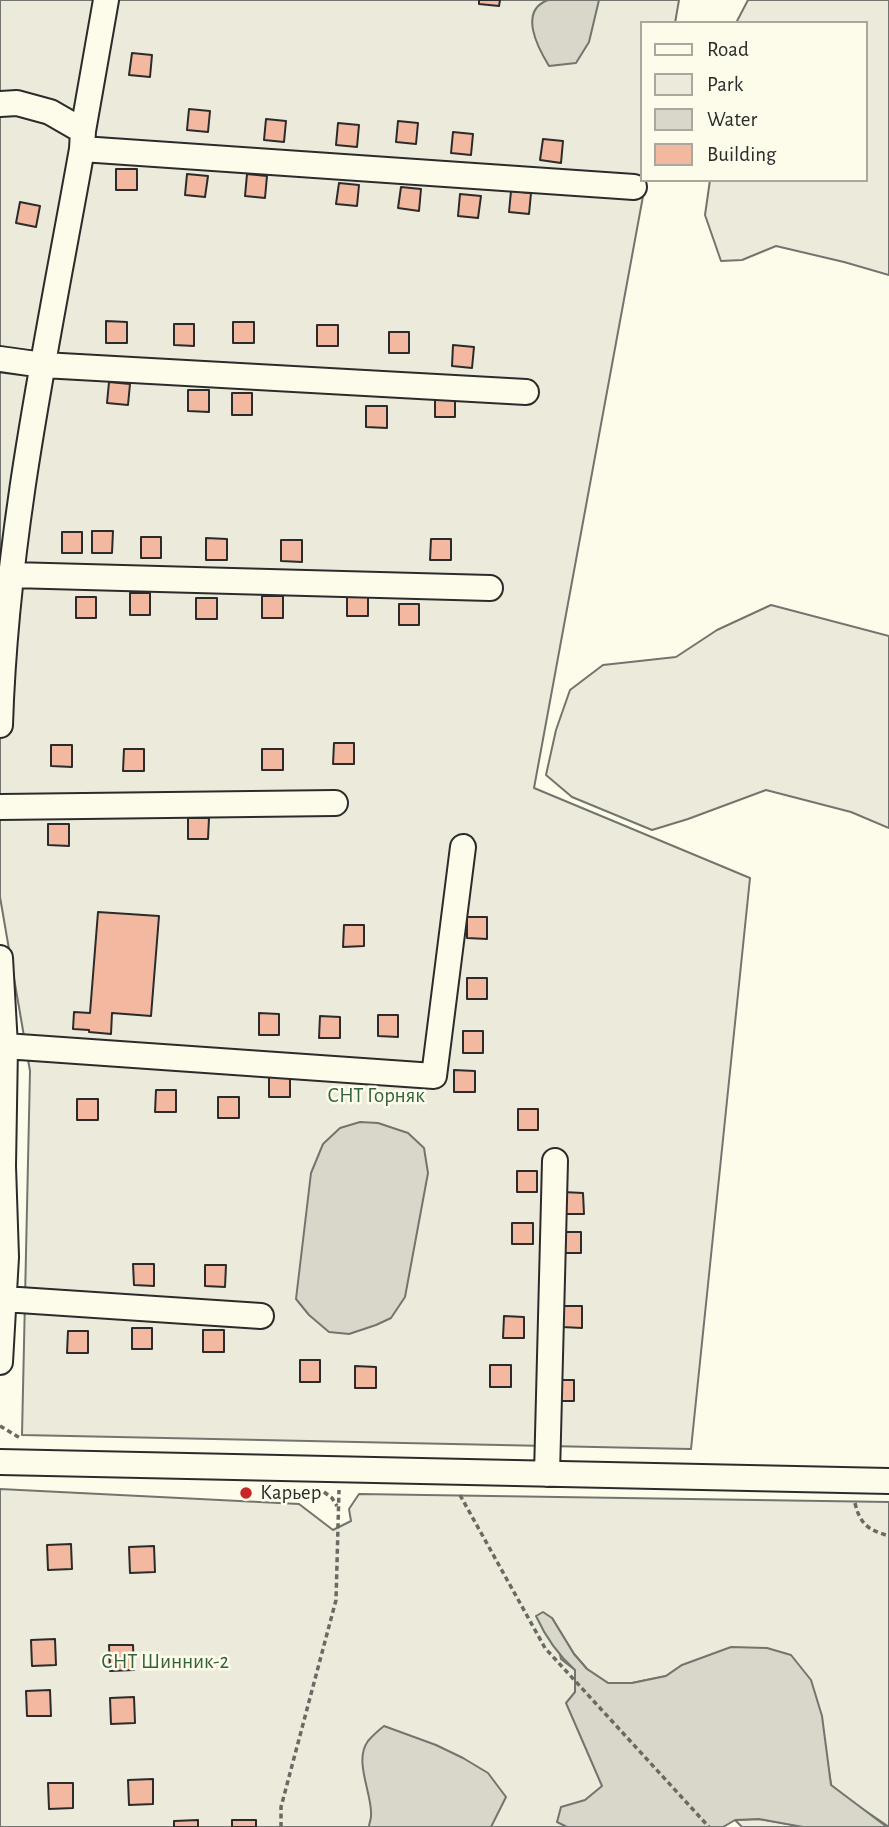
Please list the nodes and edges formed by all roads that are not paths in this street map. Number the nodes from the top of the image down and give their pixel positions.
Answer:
1 (106, 0) edge
2 (0, 104) edge
3 (82, 140) junction
4 (634, 187) dead end
5 (0, 359) edge
6 (43, 365) junction
7 (526, 392) dead end
8 (12, 575) junction
9 (490, 588) dead end
10 (1, 670) edge
11 (0, 725) edge
12 (335, 803) dead end
13 (0, 807) edge
14 (463, 847) dead end
15 (1, 972) edge
16 (5, 1046) junction
17 (555, 1161) dead end
18 (4, 1299) junction
19 (261, 1316) dead end
20 (0, 1362) edge
21 (0, 1462) edge
22 (547, 1474) junction
23 (889, 1481) edge

1 - 3 street
2 - 3 street
3 - 4 street
3 - 6 street
5 - 6 street
6 - 7 street
6 - 8 street
8 - 9 street
8 - 10 street
10 - 11 street
12 - 13 street
14 - 16 street
15 - 16 street
16 - 18 street
17 - 22 street
18 - 19 street
18 - 20 street
21 - 22 street
22 - 23 street

